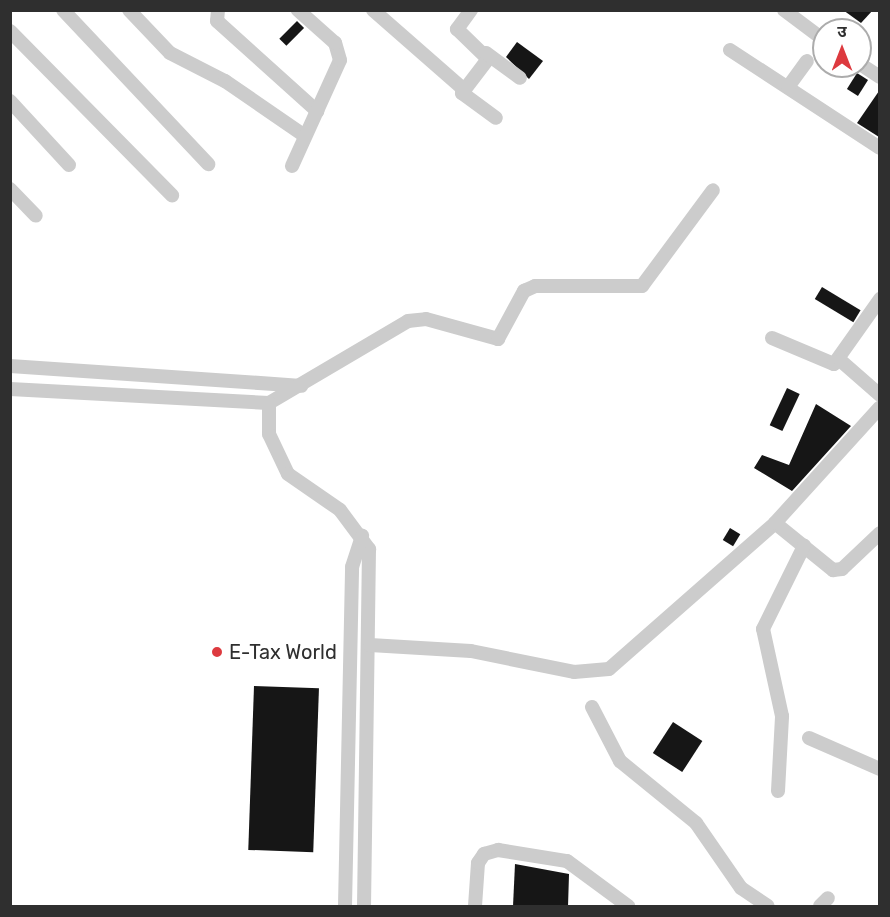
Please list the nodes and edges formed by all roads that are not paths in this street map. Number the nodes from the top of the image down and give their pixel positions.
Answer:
1 (63, 10) edge
2 (129, 10) edge
3 (218, 10) edge
4 (298, 10) edge
5 (373, 10) edge
6 (471, 10) edge
7 (784, 10) edge
8 (10, 30) edge
9 (812, 31) edge
10 (730, 50) dead end
11 (486, 53) junction
12 (807, 61) dead end
13 (520, 78) dead end
14 (788, 87) junction
15 (462, 88) junction
16 (10, 101) edge
17 (317, 111) junction
18 (496, 118) dead end
19 (305, 136) junction
20 (879, 148) edge
21 (208, 164) dead end
22 (69, 165) dead end
23 (292, 166) dead end
24 (10, 189) edge
25 (713, 190) dead end
26 (172, 195) dead end
27 (36, 216) dead end
28 (879, 299) edge
29 (772, 338) dead end
30 (841, 361) junction
31 (10, 366) edge
32 (301, 386) junction
33 (10, 389) edge
34 (879, 395) edge
35 (269, 403) junction
36 (879, 407) edge
37 (775, 523) junction
38 (879, 533) edge
39 (362, 536) junction
40 (804, 546) junction
41 (370, 645) junction
42 (353, 660) junction
43 (370, 662) junction
44 (592, 707) dead end
45 (809, 738) dead end
46 (879, 769) edge
47 (778, 791) dead end
48 (345, 906) edge
49 (364, 906) edge
50 (475, 906) edge
51 (628, 906) edge
52 (768, 906) edge

1 - 21 street
2 - 19 street
3 - 17 street
4 - 17 street
5 - 15 street
6 - 11 street
7 - 9 street
8 - 26 street
10 - 14 street
11 - 13 street
11 - 15 street
12 - 14 street
14 - 20 street
15 - 18 street
16 - 22 street
17 - 19 street
19 - 23 street
24 - 27 street
25 - 32 street
28 - 30 street
29 - 30 street
30 - 34 street
31 - 32 street
32 - 35 street
33 - 35 street
35 - 39 street
36 - 37 street
37 - 40 street
37 - 41 street
38 - 40 street
39 - 41 street
39 - 42 street
40 - 47 street
41 - 43 street
42 - 43 street
42 - 48 street
43 - 49 street
44 - 52 street
45 - 46 street
50 - 51 street

